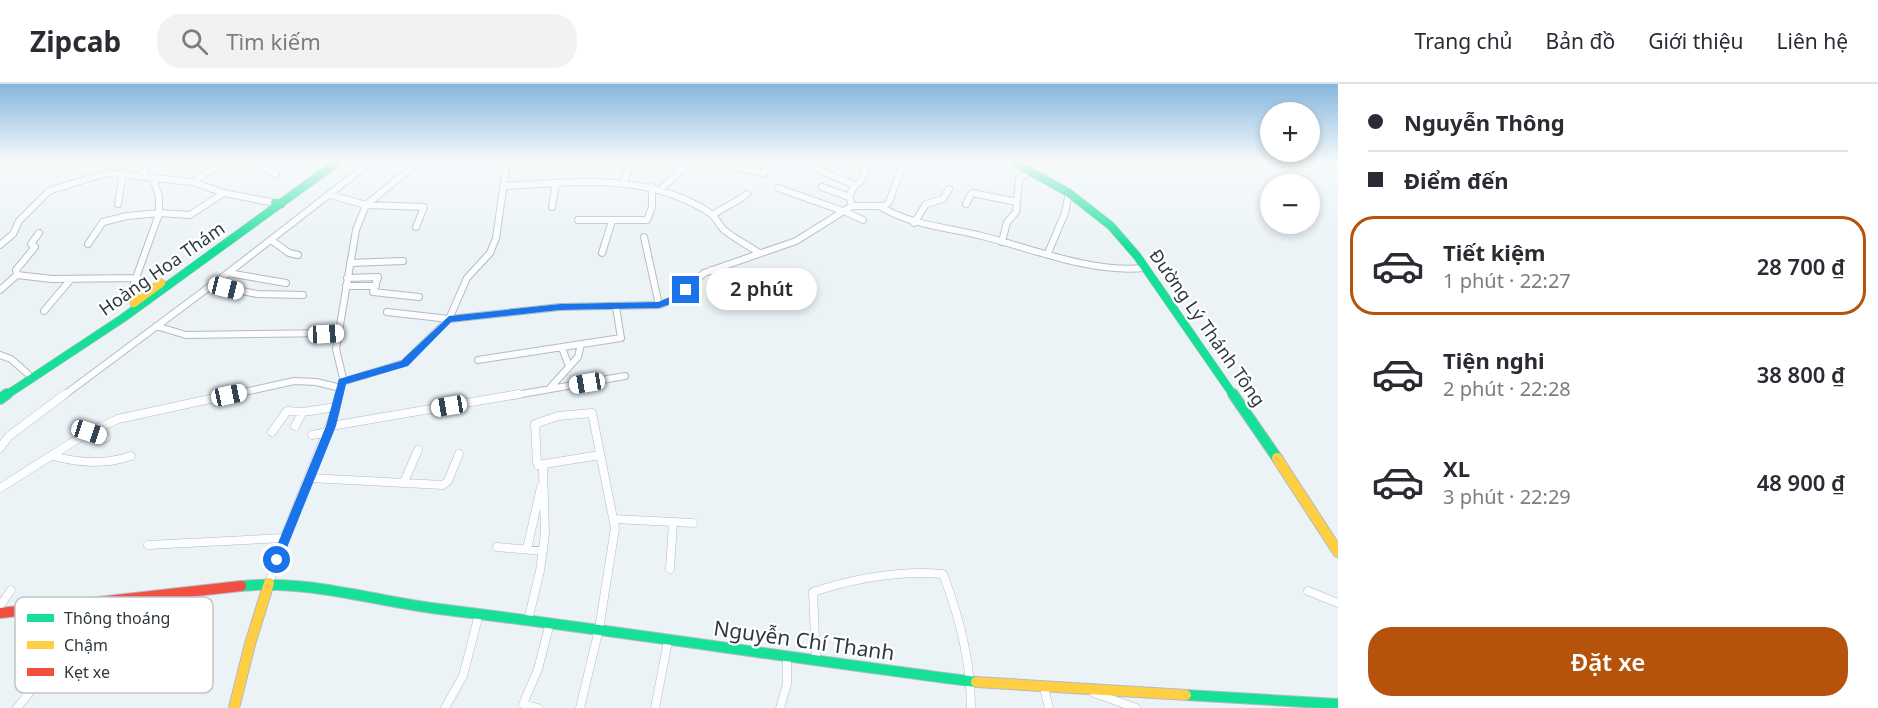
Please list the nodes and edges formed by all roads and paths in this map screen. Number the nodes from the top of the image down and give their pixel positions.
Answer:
1 (51, 190) edge
2 (120, 190) edge
3 (158, 190) edge
4 (216, 190) edge
5 (295, 190) edge
6 (298, 190) edge
7 (336, 190) edge
8 (384, 190) edge
9 (503, 190) edge
10 (555, 190) edge
11 (652, 190) edge
12 (664, 190) edge
13 (784, 190) edge
14 (830, 190) edge
15 (852, 190) edge
16 (893, 190) edge
17 (948, 190) edge
18 (1018, 190) edge
19 (1062, 190) edge
20 (224, 193) junction
21 (747, 194) dead end
22 (1069, 194) junction
23 (330, 195) junction
24 (849, 197) junction
25 (1017, 202) junction
26 (118, 204) dead end
27 (278, 204) junction
28 (966, 204) dead end
29 (366, 205) junction
30 (852, 206) junction
31 (552, 207) dead end
32 (881, 207) junction
33 (843, 211) junction
34 (160, 213) junction
35 (713, 215) junction
36 (578, 220) dead end
37 (863, 220) dead end
38 (612, 221) junction
39 (914, 223) junction
40 (416, 227) dead end
41 (39, 233) dead end
42 (644, 237) dead end
43 (271, 240) junction
44 (1002, 242) junction
45 (88, 244) dead end
46 (0, 245) edge
47 (759, 253) junction
48 (1048, 253) junction
49 (602, 254) dead end
50 (298, 255) dead end
51 (403, 261) dead end
52 (350, 263) junction
53 (1144, 268) junction
54 (711, 270) junction
55 (228, 273) junction
56 (17, 275) junction
57 (137, 278) junction
58 (71, 279) junction
59 (347, 282) junction
60 (286, 283) dead end
61 (212, 285) junction
62 (731, 287) dead end
63 (0, 290) edge
64 (145, 294) junction
65 (303, 295) dead end
66 (418, 297) dead end
67 (659, 305) junction
68 (616, 307) junction
69 (44, 310) dead end
70 (387, 312) dead end
71 (449, 320) junction
72 (156, 326) junction
73 (338, 333) junction
74 (581, 344) junction
75 (562, 348) junction
76 (0, 355) edge
77 (478, 360) dead end
78 (569, 366) junction
79 (28, 374) junction
80 (625, 376) dead end
81 (342, 385) junction
82 (549, 389) junction
83 (0, 393) edge
84 (0, 399) edge
85 (336, 407) junction
86 (303, 412) junction
87 (295, 426) dead end
88 (330, 429) junction
89 (89, 432) junction
90 (272, 432) dead end
91 (312, 435) dead end
92 (9, 436) junction
93 (0, 438) edge
94 (106, 438) dead end
95 (0, 448) edge
96 (418, 450) dead end
97 (459, 454) dead end
98 (600, 455) junction
99 (53, 456) junction
100 (131, 456) dead end
101 (538, 465) junction
102 (310, 478) junction
103 (543, 479) junction
104 (404, 482) junction
105 (0, 488) edge
106 (614, 519) junction
107 (674, 523) junction
108 (693, 523) dead end
109 (284, 538) junction
110 (148, 544) dead end
111 (496, 547) dead end
112 (526, 549) junction
113 (543, 551) junction
114 (1338, 552) edge
115 (670, 569) dead end
116 (269, 583) junction
117 (10, 590) dead end
118 (1308, 591) dead end
119 (133, 597) edge
120 (1338, 603) edge
121 (0, 606) edge
122 (15, 611) edge
123 (0, 613) edge
124 (478, 614) junction
125 (528, 620) junction
126 (550, 623) junction
127 (599, 629) junction
128 (668, 641) junction
129 (787, 658) junction
130 (816, 661) junction
131 (971, 682) junction
132 (1044, 688) junction
133 (1089, 691) junction
134 (29, 693) edge
135 (1338, 704) edge
136 (17, 708) edge
137 (234, 708) edge
138 (445, 708) edge
139 (538, 708) edge
140 (580, 708) edge
141 (655, 708) edge
142 (780, 708) edge
143 (971, 708) edge
144 (1049, 708) edge
145 (1136, 708) edge

1 - 46 street
2 - 26 street
3 - 34 street
4 - 20 street
5 - 27 main road, Hoàng Hoa Thám
6 - 27 main road, Hoàng Hoa Thám
7 - 23 street
8 - 29 street
9 - 71 street
10 - 31 street
11 - 38 street
12 - 35 street
13 - 33 street
14 - 24 street
15 - 24 street
16 - 32 street
17 - 39 street
18 - 25 street
19 - 22 main road, Đường Lý Thánh Tông
20 - 27 street
20 - 34 street
21 - 35 street
22 - 48 street
22 - 53 main road, Đường Lý Thánh Tông
23 - 29 street
23 - 43 street
24 - 30 street
25 - 28 street
25 - 44 street
27 - 64 main road, Hoàng Hoa Thám
27 - 84 main road, Hoàng Hoa Thám
29 - 40 street
29 - 52 street
30 - 32 street
30 - 33 street
32 - 39 street
33 - 37 street
33 - 47 street
34 - 45 street
34 - 57 street
35 - 47 street
36 - 38 street
38 - 49 street
39 - 44 street
41 - 56 street
42 - 67 street
43 - 50 street
43 - 55 street
44 - 48 street
47 - 54 street
48 - 53 street
51 - 52 street
52 - 59 street
53 - 114 main road, Đường Lý Thánh Tông
54 - 62 street
54 - 67 street
55 - 60 street
55 - 61 street
56 - 58 street
56 - 63 street
57 - 58 street
57 - 64 street
58 - 69 street
59 - 66 street
59 - 73 street
61 - 65 street
61 - 72 street
64 - 79 main road, Hoàng Hoa Thám
67 - 68 street
68 - 71 street
68 - 74 street
70 - 71 street
71 - 81 street
72 - 73 street
72 - 92 street
73 - 81 street
74 - 75 street
74 - 78 street
75 - 77 street
75 - 78 street
76 - 79 street
78 - 82 street
79 - 83 main road, Hoàng Hoa Thám
80 - 82 street
81 - 85 street
81 - 89 street
82 - 88 street
85 - 86 street
85 - 88 street
86 - 87 street
86 - 90 street
88 - 91 street
88 - 102 street
89 - 94 street
89 - 99 street
92 - 93 street
92 - 95 street
96 - 104 street
97 - 104 street
98 - 101 street
98 - 101 street
98 - 106 street
99 - 100 street
99 - 105 street
101 - 103 street
102 - 104 street
102 - 109 street
103 - 112 street
103 - 113 street
106 - 107 street
106 - 127 street
107 - 108 street
107 - 115 street
109 - 110 street
109 - 116 street
111 - 112 street
112 - 113 street
113 - 125 street
116 - 119 main road, Nguyễn Chí Thanh
116 - 124 main road, Nguyễn Chí Thanh
116 - 137 main road
117 - 121 street
118 - 120 street
122 - 123 main road, Nguyễn Chí Thanh
124 - 125 main road, Nguyễn Chí Thanh
124 - 138 street
125 - 126 main road, Nguyễn Chí Thanh
126 - 127 main road, Nguyễn Chí Thanh
126 - 139 street
127 - 128 main road, Nguyễn Chí Thanh
127 - 140 street
128 - 129 main road, Nguyễn Chí Thanh
128 - 141 street
129 - 130 main road, Nguyễn Chí Thanh
129 - 142 street
130 - 131 main road, Nguyễn Chí Thanh
130 - 131 street
131 - 132 main road, Nguyễn Chí Thanh
131 - 143 street
132 - 133 main road, Nguyễn Chí Thanh
132 - 144 street
133 - 135 main road, Nguyễn Chí Thanh
133 - 145 street
134 - 136 street

